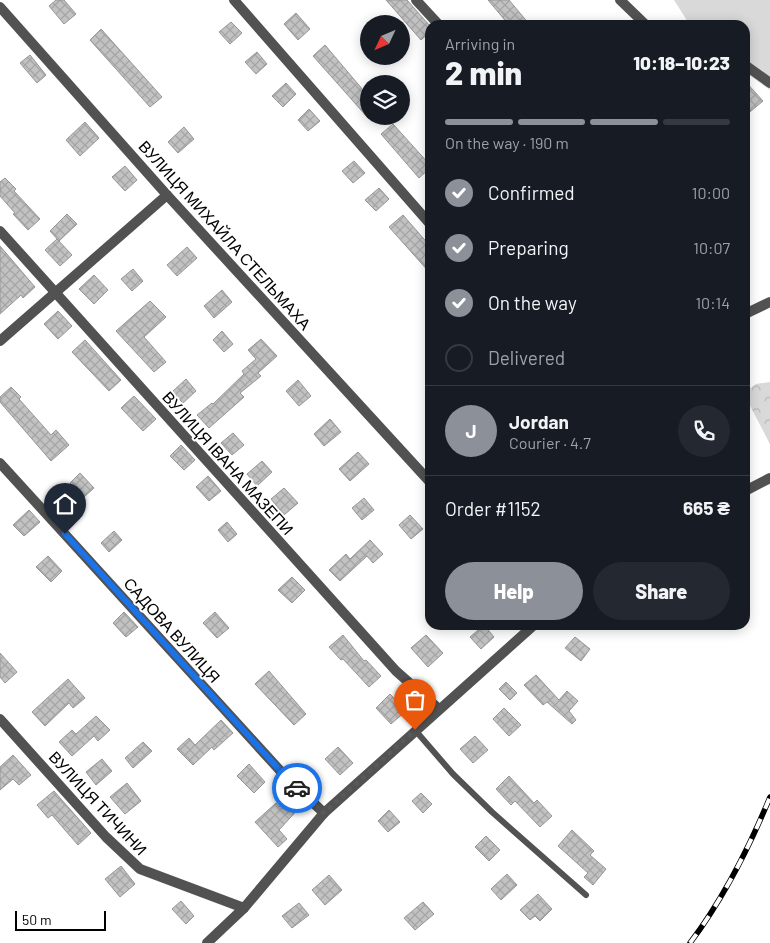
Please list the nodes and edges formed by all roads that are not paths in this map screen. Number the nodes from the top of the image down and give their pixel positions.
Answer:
1 (234, 0) edge
2 (416, 0) edge
3 (620, 0) edge
4 (0, 6) edge
5 (434, 20) edge
6 (641, 20) edge
7 (750, 69) edge
8 (770, 83) edge
9 (167, 195) junction
10 (425, 218) edge
11 (0, 232) edge
12 (55, 293) junction
13 (770, 302) edge
14 (750, 312) edge
15 (0, 340) edge
16 (0, 463) edge
17 (425, 477) edge
18 (770, 478) edge
19 (750, 488) edge
20 (528, 630) edge
21 (439, 709) junction
22 (0, 719) edge
23 (415, 730) junction
24 (324, 813) junction
25 (586, 895) dead end
26 (244, 908) junction
27 (207, 943) edge

1 - 10 street
2 - 5 street
3 - 6 street
4 - 9 street, ВУЛИЦЯ МИХАЙЛА СТЕЛЬМАХА
7 - 8 street
9 - 12 street
9 - 17 street, ВУЛИЦЯ МИХАЙЛА СТЕЛЬМАХА
11 - 12 street, ВУЛИЦЯ ІВАНА МАЗЕПИ
12 - 15 street
12 - 21 street, ВУЛИЦЯ ІВАНА МАЗЕПИ
13 - 14 street
16 - 24 street, САДОВА ВУЛИЦЯ
18 - 19 street
20 - 21 street
21 - 23 street
22 - 26 street, ВУЛИЦЯ ТИЧИНИ
23 - 24 street
23 - 25 lane
24 - 26 street
26 - 27 street

